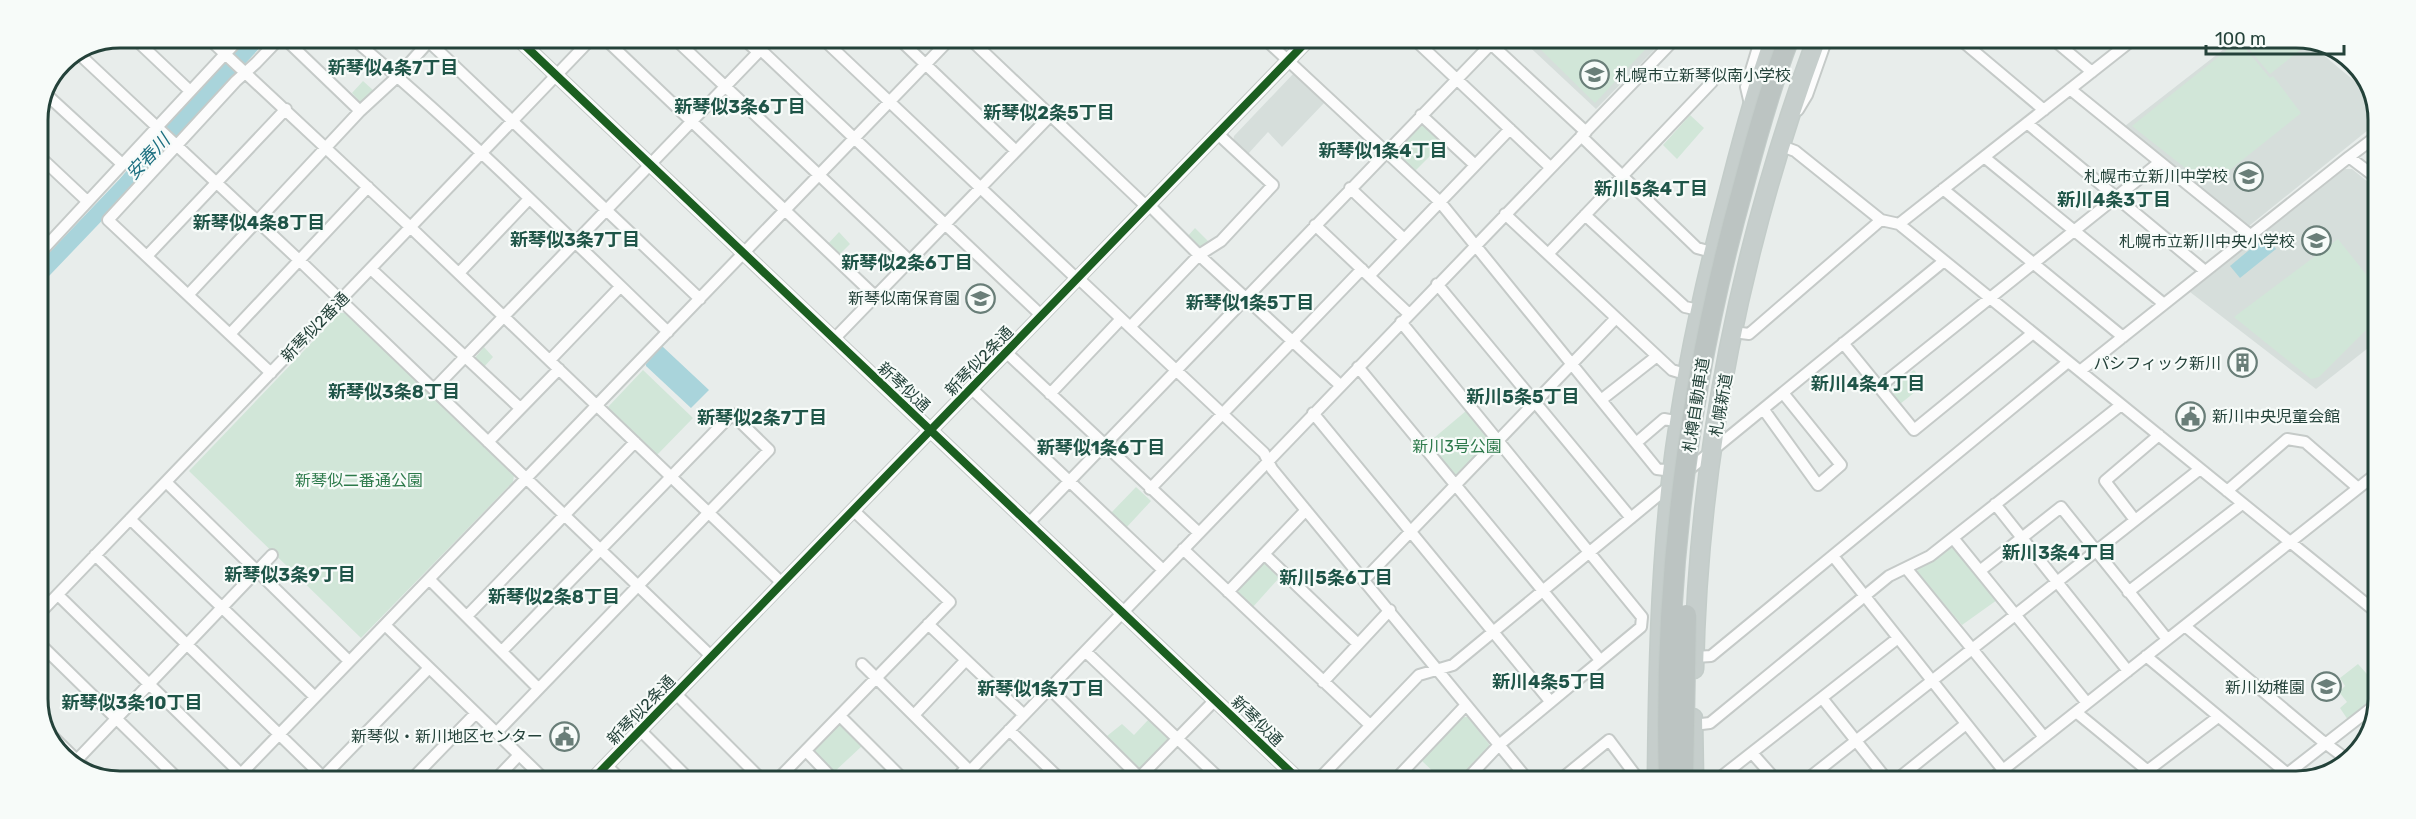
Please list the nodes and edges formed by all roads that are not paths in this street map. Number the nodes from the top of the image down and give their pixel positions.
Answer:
1 (145, 48) edge
2 (219, 48) edge
3 (232, 48) edge
4 (268, 48) edge
5 (294, 48) edge
6 (364, 48) edge
7 (421, 48) edge
8 (438, 48) edge
9 (528, 48) edge
10 (582, 48) edge
11 (614, 48) edge
12 (686, 48) edge
13 (756, 48) edge
14 (763, 48) edge
15 (832, 48) edge
16 (909, 48) edge
17 (941, 48) edge
18 (980, 48) edge
19 (1275, 48) edge
20 (1300, 48) edge
21 (1423, 48) edge
22 (1487, 48) edge
23 (1495, 48) edge
24 (1665, 48) edge
25 (1758, 48) edge
26 (1770, 48) edge
27 (1785, 48) edge
28 (1798, 48) edge
29 (1813, 48) edge
30 (1824, 48) edge
31 (1970, 48) edge
32 (2063, 48) edge
33 (2123, 48) edge
34 (760, 51) junction
35 (227, 55) junction
36 (84, 58) edge
37 (1288, 60) junction
38 (926, 64) junction
39 (243, 70) junction
40 (2092, 72) junction
41 (556, 75) junction
42 (398, 76) junction
43 (1456, 79) junction
44 (1712, 82) dead end
45 (725, 87) junction
46 (2070, 89) junction
47 (190, 91) junction
48 (52, 99) edge
49 (889, 102) junction
50 (1751, 107) junction
51 (286, 109) junction
52 (2044, 110) junction
53 (360, 111) junction
54 (1051, 115) junction
55 (1421, 115) junction
56 (513, 121) junction
57 (691, 122) junction
58 (2027, 123) junction
59 (1510, 129) junction
60 (159, 130) junction
61 (1218, 134) junction
62 (1583, 134) junction
63 (1782, 138) junction
64 (854, 139) junction
65 (2368, 143) edge
66 (175, 144) junction
67 (326, 147) junction
68 (1016, 151) junction
69 (1385, 151) junction
70 (481, 154) junction
71 (1984, 157) junction
72 (2349, 157) junction
73 (2160, 162) junction
74 (121, 163) junction
75 (48, 164) edge
76 (650, 164) junction
77 (1475, 165) junction
78 (1550, 167) junction
79 (2368, 171) edge
80 (819, 175) junction
81 (1622, 176) junction
82 (216, 183) junction
83 (368, 187) junction
84 (980, 188) junction
85 (1350, 188) junction
86 (1943, 189) junction
87 (2115, 198) junction
88 (528, 200) junction
89 (87, 201) junction
90 (1440, 202) junction
91 (1148, 206) junction
92 (606, 210) junction
93 (785, 211) junction
94 (1505, 214) junction
95 (1585, 215) junction
96 (1881, 220) junction
97 (258, 222) junction
98 (1899, 224) junction
99 (944, 225) junction
100 (1315, 225) junction
101 (411, 227) junction
102 (2074, 230) junction
103 (2250, 236) junction
104 (1404, 239) junction
105 (575, 243) junction
106 (48, 244) edge
107 (1474, 246) junction
108 (1712, 252) junction
109 (744, 254) junction
110 (1548, 254) junction
111 (1198, 255) junction
112 (147, 256) junction
113 (299, 260) junction
114 (910, 261) junction
115 (1944, 261) junction
116 (2032, 263) junction
117 (371, 269) junction
118 (2205, 271) junction
119 (1365, 272) junction
120 (459, 273) junction
121 (1078, 279) junction
122 (1437, 284) junction
123 (620, 287) junction
124 (188, 295) junction
125 (876, 297) junction
126 (1245, 298) junction
127 (1989, 298) junction
128 (700, 299) junction
129 (341, 300) junction
130 (2164, 304) junction
131 (1699, 310) junction
132 (504, 316) junction
133 (1042, 316) junction
134 (1405, 318) junction
135 (1616, 318) junction
136 (1121, 319) junction
137 (1130, 327) junction
138 (668, 332) junction
139 (1733, 332) junction
140 (2033, 333) junction
141 (230, 334) junction
142 (2122, 337) junction
143 (834, 339) junction
144 (1292, 342) junction
145 (1843, 343) junction
146 (1006, 353) junction
147 (1657, 356) junction
148 (466, 357) junction
149 (550, 360) junction
150 (2068, 362) junction
151 (1570, 364) junction
152 (1358, 367) junction
153 (559, 369) junction
154 (1175, 371) junction
155 (2080, 371) junction
156 (271, 373) junction
157 (1688, 375) junction
158 (1340, 385) junction
159 (1879, 387) junction
160 (434, 389) junction
161 (972, 389) junction
162 (1783, 393) junction
163 (1050, 394) junction
164 (1601, 400) junction
165 (1533, 403) junction
166 (597, 405) junction
167 (2121, 405) junction
168 (520, 408) junction
169 (1764, 411) junction
170 (1313, 413) junction
171 (1222, 415) junction
172 (1680, 422) junction
173 (931, 431) junction
174 (2158, 435) junction
175 (1498, 440) junction
176 (488, 442) junction
177 (635, 442) junction
178 (1636, 443) junction
179 (1104, 446) junction
180 (1713, 451) junction
181 (1268, 461) junction
182 (2200, 470) junction
183 (672, 477) junction
184 (526, 478) junction
185 (1671, 478) junction
186 (2368, 480) edge
187 (166, 482) junction
188 (1070, 482) junction
189 (1456, 484) junction
190 (2358, 488) junction
191 (1150, 489) junction
192 (2227, 491) junction
193 (1995, 504) junction
194 (2242, 504) junction
195 (1306, 510) junction
196 (854, 511) junction
197 (709, 513) junction
198 (564, 515) junction
199 (1631, 518) junction
200 (130, 519) junction
201 (2135, 520) junction
202 (1029, 523) junction
203 (1410, 531) junction
204 (1199, 533) junction
205 (1953, 538) junction
206 (2022, 538) junction
207 (2290, 542) junction
208 (1183, 549) junction
209 (600, 551) junction
210 (2096, 551) junction
211 (1590, 552) junction
212 (95, 555) junction
213 (272, 555) dead end
214 (1263, 555) junction
215 (1833, 556) junction
216 (1906, 568) junction
217 (1163, 570) junction
218 (1981, 570) junction
219 (257, 571) junction
220 (429, 579) junction
221 (1364, 579) junction
222 (2057, 582) junction
223 (783, 584) junction
224 (637, 587) junction
225 (1544, 590) junction
226 (1228, 592) junction
227 (2128, 592) junction
228 (58, 594) junction
229 (1865, 596) junction
230 (48, 604) edge
231 (2368, 605) edge
232 (223, 607) junction
233 (1390, 610) junction
234 (1123, 612) junction
235 (467, 616) junction
236 (2017, 616) junction
237 (928, 624) junction
238 (385, 625) junction
239 (2185, 626) junction
240 (1494, 631) junction
241 (1898, 638) junction
242 (2167, 639) junction
243 (187, 644) junction
244 (1358, 644) junction
245 (1972, 649) junction
246 (502, 651) junction
247 (48, 652) edge
248 (1086, 652) junction
249 (2146, 656) junction
250 (712, 657) junction
251 (1695, 657) junction
252 (1600, 660) junction
253 (965, 661) junction
254 (349, 662) junction
255 (862, 664) dead end
256 (429, 668) junction
257 (1438, 670) junction
258 (2128, 671) junction
259 (877, 678) junction
260 (1932, 681) junction
261 (1323, 682) junction
262 (150, 684) junction
263 (538, 688) junction
264 (1050, 689) junction
265 (675, 694) junction
266 (315, 697) junction
267 (1822, 698) junction
268 (1215, 700) junction
269 (1550, 701) junction
270 (2087, 703) junction
271 (1466, 705) junction
272 (2076, 712) junction
273 (2367, 712) edge
274 (476, 713) junction
275 (914, 715) junction
276 (1024, 715) junction
277 (840, 716) junction
278 (2218, 717) junction
279 (116, 719) junction
280 (1966, 724) junction
281 (1370, 725) junction
282 (1693, 725) junction
283 (640, 730) junction
284 (1010, 730) junction
285 (496, 733) junction
286 (279, 734) junction
287 (2044, 737) junction
288 (1178, 739) junction
289 (1856, 740) junction
290 (2327, 743) junction
291 (1499, 745) junction
292 (806, 752) junction
293 (1752, 753) junction
294 (519, 755) junction
295 (2341, 755) edge
296 (78, 758) edge
297 (606, 765) junction
298 (2003, 770) joint
299 (170, 771) edge
300 (234, 771) edge
301 (244, 771) edge
302 (317, 771) edge
303 (329, 771) edge
304 (420, 771) edge
305 (504, 771) edge
306 (536, 771) edge
307 (600, 771) edge
308 (612, 771) edge
309 (681, 771) edge
310 (754, 771) edge
311 (786, 771) edge
312 (825, 771) edge
313 (895, 771) edge
314 (970, 771) edge
315 (974, 771) edge
316 (1052, 771) edge
317 (1132, 771) edge
318 (1148, 771) edge
319 (1212, 771) edge
320 (1290, 771) edge
321 (1327, 771) edge
322 (1404, 771) edge
323 (1474, 771) edge
324 (1521, 771) edge
325 (1571, 771) edge
326 (1632, 771) edge
327 (1657, 771) edge
328 (1669, 771) edge
329 (1683, 771) edge
330 (1694, 771) edge
331 (1729, 771) edge
332 (1768, 771) edge
333 (1817, 771) edge
334 (1880, 771) edge
335 (1907, 771) edge
336 (2147, 771) joint
337 (2284, 771) edge
338 (2299, 771) edge

1 - 47 street
2 - 35 street
3 - 35 street
4 - 39 street
5 - 53 street
6 - 42 street
7 - 42 street
8 - 56 street
9 - 41 street, 新琴似通
10 - 41 street, 新琴似2番通
11 - 57 street
12 - 45 street
13 - 34 street
14 - 34 street
15 - 49 street
16 - 38 street
17 - 38 street
18 - 54 street
19 - 37 street
20 - 37 street, 新琴似2条通
21 - 43 street
22 - 43 street
23 - 62 street
24 - 62 street
25 - 50 street
26 - 50 highway
27 - 328 highway, 札樽自動車道, bridge
28 - 329 highway, 札樽自動車道, bridge
29 - 63 highway, 札幌新道
30 - 63 street
31 - 52 street
32 - 40 street
33 - 40 street
34 - 45 street
34 - 64 street
35 - 39 street
35 - 47 street
36 - 60 street
37 - 61 street, 新琴似2条通
37 - 69 street
38 - 49 street
38 - 68 street
39 - 51 street
39 - 66 street
40 - 46 street
41 - 56 street, 新琴似2番通
41 - 76 street, 新琴似通
42 - 53 street
42 - 70 street
43 - 55 street
43 - 59 street
44 - 81 street
45 - 57 street
45 - 80 street
46 - 52 street
46 - 73 street
47 - 60 street
48 - 74 street
49 - 64 street
49 - 84 street
50 - 108 highway
51 - 67 street
51 - 82 street
52 - 58 street
53 - 67 street
54 - 68 street
54 - 91 street
55 - 69 street
55 - 77 street
56 - 70 street, 新琴似2番通
56 - 92 street
57 - 76 street
57 - 93 street
58 - 71 street
58 - 87 street
59 - 77 street
59 - 78 street
60 - 66 street
60 - 74 street
61 - 91 street, 新琴似2条通
61 - 111 street
62 - 78 street
62 - 81 street
63 - 96 street
63 - 139 highway, 札幌新道
64 - 80 street
64 - 99 street
65 - 72 street
66 - 82 street
66 - 112 street
67 - 83 street
67 - 97 street
68 - 84 street
69 - 85 street
69 - 90 street
70 - 88 street
70 - 101 street, 新琴似2番通
71 - 86 street
71 - 102 street
72 - 79 street
72 - 103 street
73 - 87 street
73 - 103 street
74 - 89 street
75 - 89 street
76 - 92 street
76 - 109 street, 新琴似通
77 - 90 street
78 - 94 street
80 - 93 street
80 - 114 street
81 - 95 street
81 - 108 street
82 - 97 street
82 - 112 street
83 - 101 street
83 - 113 street
84 - 99 street
84 - 121 street
85 - 100 street
85 - 104 street
86 - 98 street
86 - 116 street
87 - 102 street
87 - 118 street
88 - 105 street
88 - 120 street
89 - 106 street
90 - 104 street
90 - 107 street
91 - 111 street
91 - 121 street, 新琴似2条通
92 - 105 street
92 - 128 street
93 - 109 street
93 - 125 street
94 - 107 street
94 - 110 street
95 - 110 street
95 - 131 street
96 - 98 street
96 - 139 street
97 - 113 street
97 - 124 street
98 - 115 street
99 - 114 street
99 - 133 street
100 - 119 street
100 - 126 street
101 - 117 street, 新琴似2番通
101 - 120 street
102 - 116 street
102 - 130 street
103 - 118 street
104 - 119 street
105 - 123 street
105 - 132 street
107 - 122 street
107 - 151 street
108 - 131 highway
109 - 128 street
109 - 143 street, 新琴似通
110 - 135 street
111 - 126 street
111 - 137 street
112 - 124 street
113 - 129 street
113 - 141 street
114 - 125 street
115 - 127 street
115 - 145 street
116 - 127 street
116 - 142 street
117 - 129 street, 新琴似2番通
117 - 148 street
118 - 130 street
119 - 134 street
119 - 144 street
120 - 132 street
121 - 133 street, 新琴似2条通
121 - 136 street
122 - 134 street
122 - 165 street
123 - 138 street
123 - 149 street
124 - 141 street
125 - 143 street
126 - 144 street
126 - 154 street
127 - 140 street
127 - 159 street
128 - 138 street
129 - 156 street, 新琴似2番通
129 - 160 street
130 - 142 street
131 - 157 highway
132 - 148 street
132 - 149 street
133 - 146 street, 新琴似2条通
134 - 152 street
134 - 175 street
135 - 147 street
135 - 151 street
136 - 137 street
136 - 163 street
137 - 154 street
138 - 166 street
139 - 180 highway, 札幌新道
140 - 150 street
140 - 159 street
141 - 156 street
142 - 155 street
143 - 173 street, 新琴似通
144 - 158 street
144 - 171 street
145 - 159 street
145 - 162 street
146 - 161 street, 新琴似2条通
146 - 163 street
147 - 157 street
147 - 164 street
148 - 160 street
148 - 168 street
149 - 153 street
150 - 155 street
150 - 215 street
151 - 164 street
151 - 165 street
152 - 158 street
152 - 189 street
153 - 166 street
153 - 168 street
154 - 171 street
154 - 179 street
155 - 167 street
156 - 187 street, 新琴似2番通
157 - 172 highway
158 - 170 street
160 - 176 street
161 - 173 street, 新琴似2条通
161 - 188 street
162 - 169 street
162 - 169 street
163 - 179 street
164 - 178 street
165 - 175 street
165 - 199 street
166 - 177 street
166 - 184 street
167 - 174 street
167 - 193 street
168 - 176 street
169 - 180 street
170 - 181 street
170 - 203 street
171 - 181 street
171 - 191 street
172 - 178 street
172 - 185 highway
173 - 196 street, 新琴似2条通
173 - 202 street, 新琴似通
174 - 182 street
174 - 201 street
175 - 189 street
175 - 211 street
176 - 184 street
177 - 183 street
177 - 198 street
178 - 185 street
179 - 188 street
179 - 191 street
180 - 185 street
180 - 251 highway, 札幌新道
181 - 195 street
181 - 204 street
182 - 192 street
182 - 201 street
183 - 197 street
183 - 197 street
183 - 209 street
184 - 198 street
184 - 220 street
185 - 199 street
185 - 327 highway
186 - 190 street
187 - 200 street, 新琴似2番通
187 - 219 street
188 - 202 street
188 - 217 street
189 - 203 street
189 - 225 street
190 - 192 street
190 - 207 street
191 - 204 street
192 - 194 street
193 - 205 street
193 - 206 street
194 - 207 street
194 - 227 street
195 - 214 street
195 - 221 street
196 - 223 street, 新琴似2条通
196 - 237 street
197 - 223 street
197 - 224 street
198 - 209 street
198 - 235 street
199 - 211 street
200 - 212 street, 新琴似2番通
200 - 232 street
201 - 210 street
202 - 234 street, 新琴似通
203 - 221 street
203 - 240 street
204 - 208 street
205 - 216 street
205 - 218 street
206 - 210 street
206 - 218 street
206 - 222 street
207 - 231 street
207 - 239 street
208 - 217 street
208 - 226 street
209 - 224 street
209 - 246 street
210 - 222 street
210 - 227 street
211 - 225 street
211 - 252 street
212 - 228 street, 新琴似2番通
212 - 243 street
213 - 219 street
214 - 226 street
214 - 244 street
215 - 229 street
215 - 251 street
216 - 229 street
216 - 245 street
217 - 234 street
218 - 236 street
219 - 232 street
219 - 254 street
220 - 235 street
220 - 238 street
221 - 233 street
222 - 236 street
222 - 258 street
223 - 250 street, 新琴似2条通
224 - 250 street
224 - 263 street
225 - 240 street
225 - 252 street
226 - 261 street
227 - 242 street
228 - 230 street, 新琴似2番通
228 - 262 street
229 - 241 street
229 - 282 street
232 - 243 street
232 - 266 street
233 - 244 street
233 - 257 street
234 - 248 street
234 - 268 street, 新琴似通
235 - 246 street
236 - 245 street
236 - 270 street
237 - 253 street
237 - 259 street
238 - 254 street
238 - 256 street
239 - 242 street
239 - 290 street
240 - 257 street
240 - 269 street
241 - 260 street
241 - 267 street
242 - 249 street
243 - 262 street
243 - 286 street
244 - 261 street
245 - 260 street
245 - 287 street
246 - 263 street
247 - 279 street
248 - 264 street
248 - 288 street
249 - 258 street
249 - 278 street
250 - 265 street, 新琴似2条通
251 - 282 highway, 札幌新道
252 - 269 street
253 - 275 street
253 - 276 street
254 - 266 street
255 - 259 street
256 - 274 street
256 - 303 street
257 - 271 street
257 - 281 street
258 - 270 street
259 - 275 street
259 - 277 street
260 - 280 street
260 - 289 street
261 - 281 street
262 - 279 street
262 - 300 street
263 - 285 street
264 - 276 street
264 - 317 street
265 - 283 street, 新琴似2条通
265 - 310 street
266 - 286 street
267 - 289 street
267 - 293 street
268 - 288 street
268 - 320 street, 新琴似通
269 - 291 street
270 - 272 street
271 - 291 street
271 - 322 street
272 - 287 street
272 - 336 street
273 - 290 street
274 - 285 street
274 - 304 street
275 - 314 street
276 - 284 street
277 - 292 street
277 - 313 street
278 - 336 street
278 - 337 street
279 - 296 street
279 - 299 street
280 - 298 street
280 - 335 street
281 - 321 street
282 - 330 highway, 札幌新道
283 - 297 street, 新琴似2条通
283 - 309 street
284 - 315 street
284 - 316 street
285 - 294 street
286 - 301 street
286 - 302 street
287 - 298 street
288 - 318 street
288 - 319 street
289 - 333 street
289 - 334 street
290 - 295 street
290 - 338 street
291 - 323 street
291 - 324 street
292 - 311 street
292 - 312 street
293 - 331 street
293 - 332 street
294 - 305 street
294 - 306 street
297 - 307 street, 新琴似2条通
297 - 308 street
325 - 326 street

